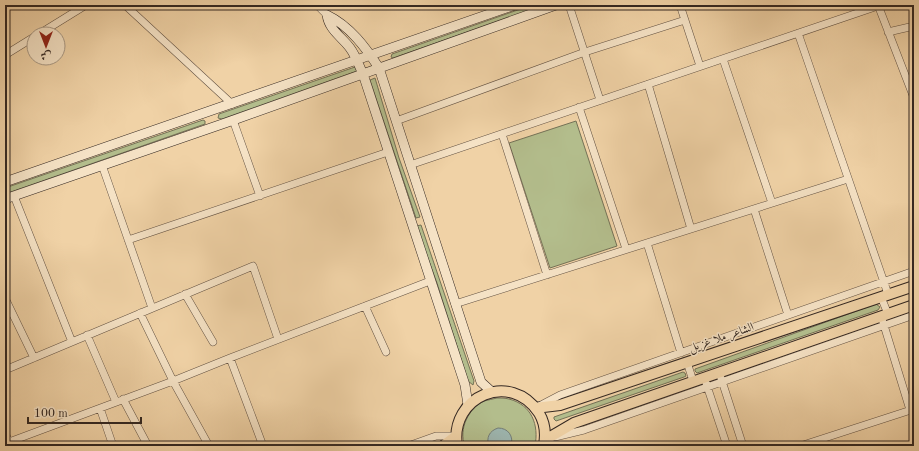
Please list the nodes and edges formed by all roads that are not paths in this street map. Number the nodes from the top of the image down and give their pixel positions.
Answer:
1 (86, 5) edge
2 (125, 5) edge
3 (317, 5) edge
4 (515, 5) edge
5 (556, 5) edge
6 (569, 5) edge
7 (680, 5) edge
8 (878, 5) edge
9 (327, 15) junction
10 (685, 20) junction
11 (52, 26) edge
12 (914, 26) edge
13 (888, 32) junction
14 (798, 33) junction
15 (26, 42) edge
16 (585, 52) junction
17 (370, 54) junction
18 (5, 55) edge
19 (723, 59) junction
20 (356, 60) junction
21 (700, 66) junction
22 (379, 68) junction
23 (363, 74) junction
24 (648, 84) junction
25 (914, 98) edge
26 (600, 100) junction
27 (232, 104) junction
28 (579, 107) junction
29 (209, 112) junction
30 (233, 120) junction
31 (396, 120) junction
32 (215, 127) junction
33 (502, 134) junction
34 (388, 152) junction
35 (102, 165) junction
36 (410, 165) junction
37 (848, 179) junction
38 (5, 182) edge
39 (260, 196) junction
40 (9, 197) edge
41 (772, 203) junction
42 (754, 209) junction
43 (428, 218) junction
44 (411, 222) junction
45 (691, 229) junction
46 (128, 240) junction
47 (647, 243) junction
48 (626, 250) junction
49 (914, 271) edge
50 (547, 275) junction
51 (430, 281) junction
52 (884, 282) junction
53 (914, 286) edge
54 (185, 294) junction
55 (884, 296) junction
56 (5, 298) edge
57 (455, 304) junction
58 (914, 305) edge
59 (365, 306) junction
60 (152, 308) junction
61 (140, 313) junction
62 (788, 315) junction
63 (914, 315) edge
64 (884, 318) junction
65 (87, 335) junction
66 (278, 339) junction
67 (72, 342) junction
68 (213, 342) dead end
69 (386, 352) dead end
70 (681, 352) junction
71 (34, 358) junction
72 (230, 358) junction
73 (687, 362) junction
74 (5, 370) edge
75 (720, 377) junction
76 (173, 381) junction
77 (693, 381) junction
78 (706, 382) junction
79 (492, 392) junction
80 (119, 400) junction
81 (468, 405) junction
82 (100, 408) junction
83 (535, 408) junction
84 (912, 410) edge
85 (5, 432) edge
86 (456, 441) edge
87 (545, 443) edge
88 (817, 443) edge
89 (10, 444) edge
90 (113, 446) edge
91 (148, 446) edge
92 (209, 446) edge
93 (263, 446) edge
94 (408, 446) edge
95 (443, 446) edge
96 (727, 446) edge
97 (743, 446) edge
98 (800, 446) edge

1 - 11 street
2 - 27 street
3 - 9 street
4 - 17 main road
5 - 22 main road
6 - 16 street
7 - 10 street
8 - 13 street
8 - 14 street
9 - 17 main road
9 - 20 main road
10 - 16 street
10 - 21 street
12 - 13 street
13 - 25 street
14 - 19 street
14 - 37 street
15 - 18 street
16 - 26 street
16 - 31 street
17 - 20 main road
17 - 22 main road
19 - 21 street
19 - 41 street
20 - 23 main road
20 - 27 main road
21 - 24 street
22 - 23 main road
22 - 31 main road
23 - 30 main road
23 - 34 main road
24 - 26 street
24 - 45 street
26 - 28 street
27 - 29 main road
28 - 33 street
28 - 48 street
29 - 32 main road
29 - 38 main road
30 - 32 main road
30 - 39 street
31 - 36 main road
32 - 35 main road
33 - 36 street
33 - 50 street
34 - 39 street
34 - 44 main road
35 - 40 main road
35 - 46 street
36 - 43 main road
37 - 41 street
37 - 52 street
39 - 46 street
40 - 67 street
41 - 42 street
42 - 45 street
42 - 62 street
43 - 44 main road
43 - 57 main road
44 - 51 main road
45 - 47 street
46 - 60 street
47 - 48 street
47 - 70 street
48 - 50 street
49 - 52 street
50 - 57 street
51 - 59 street
51 - 81 main road
52 - 55 street
52 - 62 street
53 - 55 main road, الشاعر ملا غزيل
54 - 60 street
54 - 66 street
54 - 68 street
55 - 64 street
55 - 73 main road, الشاعر ملا غزيل
56 - 71 street
57 - 79 main road
58 - 64 main road
59 - 66 street
59 - 69 street
60 - 61 street
61 - 65 street
61 - 76 street
62 - 70 street
63 - 64 street
64 - 75 main road
64 - 84 street
65 - 67 street
65 - 80 street
66 - 72 street
67 - 71 street
70 - 83 street
71 - 74 street
72 - 76 street
72 - 93 street
73 - 77 street
73 - 83 main road, الشاعر ملا غزيل
75 - 78 main road
75 - 97 street
76 - 80 street
76 - 92 street
77 - 78 main road
77 - 87 main road
78 - 87 street
78 - 96 street
79 - 81 main road
79 - 83 main road
80 - 82 street
80 - 91 street
81 - 86 main road
82 - 89 street
82 - 90 street
83 - 87 main road
84 - 88 street
85 - 89 street
86 - 94 street
86 - 95 main road
88 - 98 street

